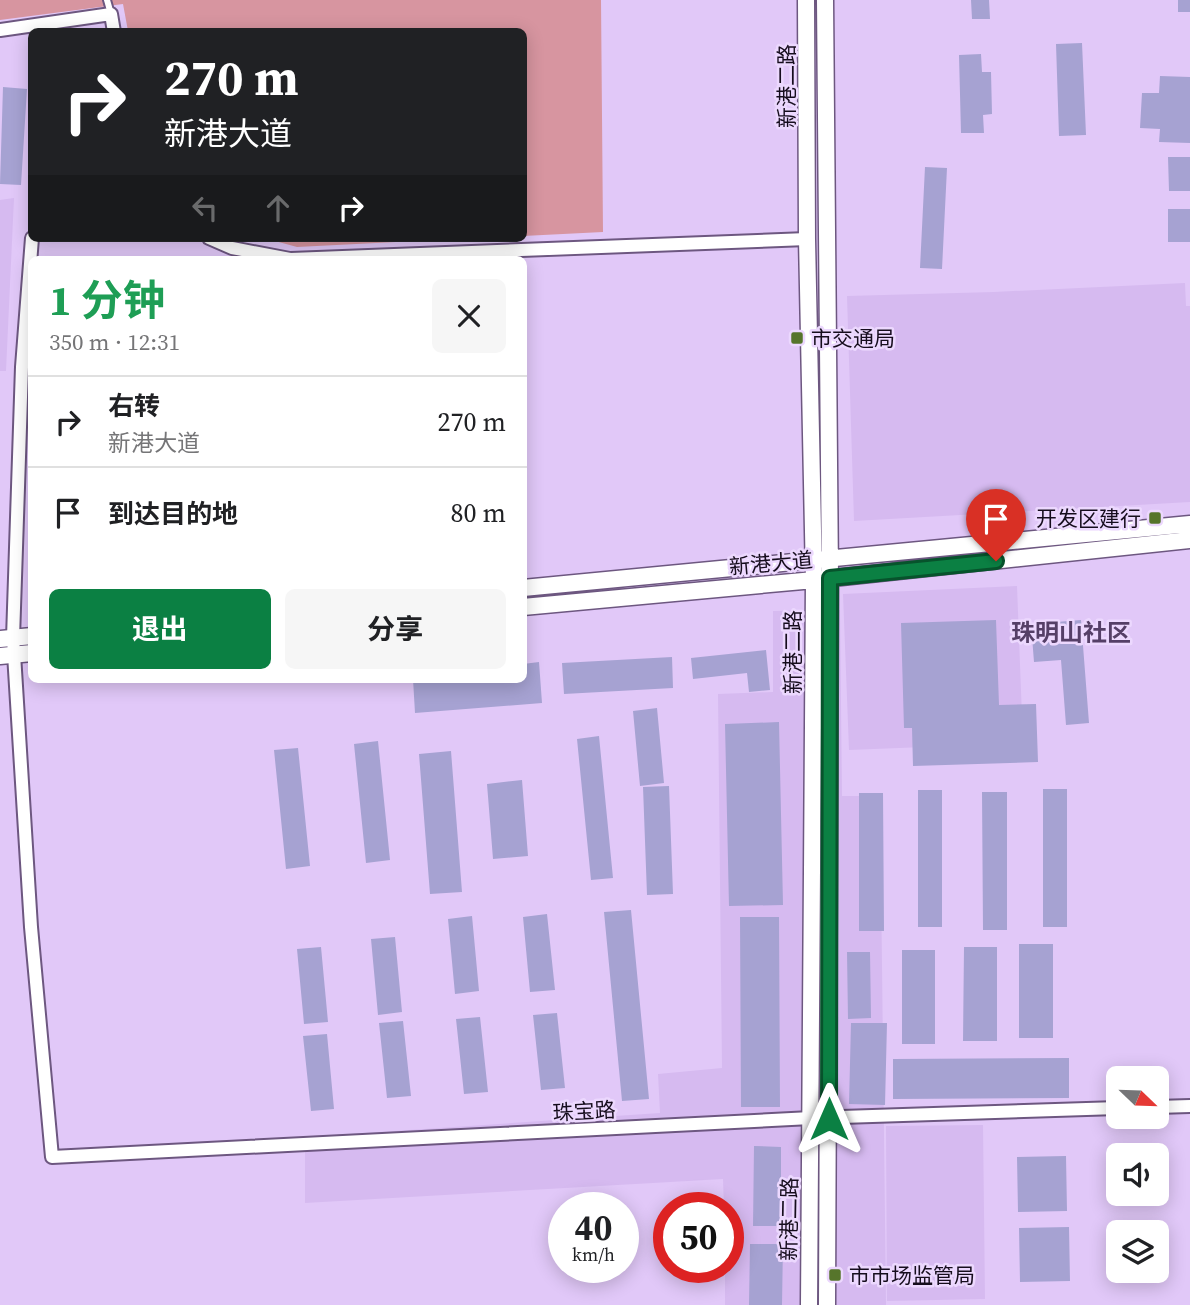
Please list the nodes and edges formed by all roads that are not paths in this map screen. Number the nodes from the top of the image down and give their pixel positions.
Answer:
1 (107, 0) edge
2 (806, 0) edge
3 (825, 0) edge
4 (111, 14) junction
5 (50, 27) edge
6 (28, 28) edge
7 (113, 28) edge
8 (0, 30) edge
9 (807, 239) junction
10 (218, 242) edge
11 (274, 256) edge
12 (368, 256) edge
13 (28, 290) edge
14 (1190, 524) edge
15 (1190, 540) edge
16 (821, 559) junction
17 (822, 579) junction
18 (527, 589) edge
19 (527, 607) edge
20 (28, 636) edge
21 (7, 638) edge
22 (28, 653) edge
23 (7, 655) edge
24 (1190, 1106) edge
25 (1169, 1107) edge
26 (1106, 1108) edge
27 (811, 1118) junction
28 (829, 1119) junction
29 (809, 1305) edge
30 (827, 1305) edge

1 - 4 lane
2 - 9 main road, 新港二路
3 - 16 main road, 新港二路
4 - 5 street
4 - 7 street
6 - 8 street
9 - 12 street
9 - 16 main road, 新港二路
10 - 11 street
13 - 21 street
14 - 16 main road, 新港大道
15 - 17 main road, 新港大道
16 - 17 main road, 新港二路
16 - 18 main road, 新港大道
17 - 19 main road, 新港大道
17 - 27 main road, 新港二路
17 - 28 main road, 新港二路
20 - 21 main road
21 - 23 street
22 - 23 main road
23 - 27 street, 珠宝路
24 - 25 street
26 - 28 street, 珠宝路
27 - 28 street, 珠宝路
27 - 29 main road, 新港二路
28 - 30 main road, 新港二路

